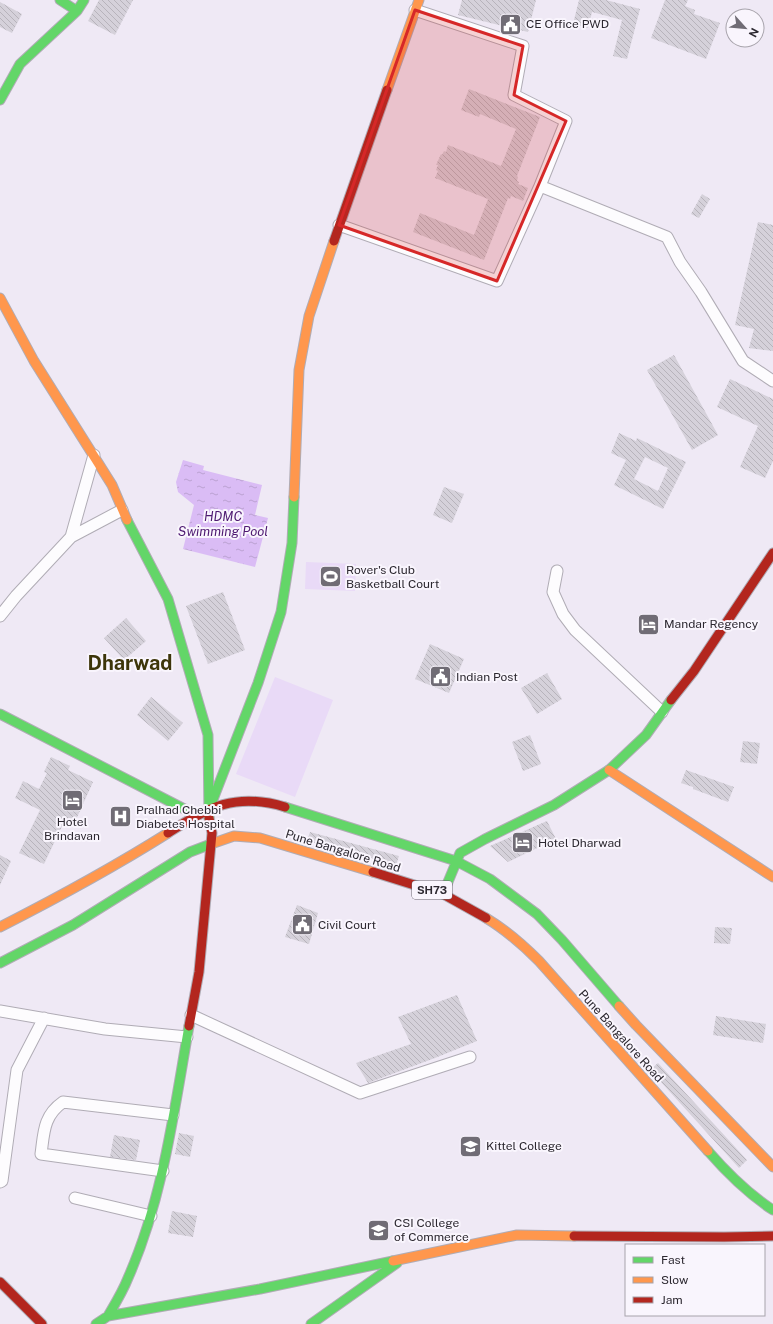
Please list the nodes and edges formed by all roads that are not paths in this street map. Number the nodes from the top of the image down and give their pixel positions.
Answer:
1 (60, 0) edge
2 (84, 0) edge
3 (417, 5) edge
4 (77, 11) junction
5 (0, 100) edge
6 (540, 186) junction
7 (339, 225) junction
8 (1, 303) edge
9 (773, 381) edge
10 (94, 455) junction
11 (122, 510) junction
12 (72, 537) junction
13 (773, 553) edge
14 (557, 571) dead end
15 (0, 616) edge
16 (662, 712) junction
17 (0, 714) edge
18 (609, 770) junction
19 (210, 808) junction
20 (196, 815) junction
21 (211, 844) junction
22 (456, 861) junction
23 (773, 877) edge
24 (443, 894) junction
25 (0, 927) edge
26 (0, 963) edge
27 (0, 1011) edge
28 (191, 1015) junction
29 (44, 1018) junction
30 (187, 1037) junction
31 (470, 1057) dead end
32 (173, 1115) junction
33 (773, 1167) edge
34 (163, 1171) junction
35 (0, 1182) edge
36 (74, 1198) dead end
37 (773, 1210) edge
38 (152, 1216) junction
39 (773, 1236) edge
40 (403, 1259) junction
41 (0, 1282) edge
42 (108, 1316) junction
43 (42, 1324) edge
44 (96, 1324) edge
45 (311, 1324) edge

1 - 4 street
2 - 4 street
3 - 6 street
3 - 7 street
4 - 5 street
6 - 7 street
6 - 9 street
7 - 19 street
8 - 10 street
10 - 11 street
10 - 12 street
11 - 12 street
11 - 19 street
12 - 15 street
13 - 16 street
14 - 16 street
16 - 18 street
17 - 20 street
18 - 22 street
18 - 23 street
19 - 20 street, Pune Bangalore Road
19 - 21 street
19 - 22 street, Pune Bangalore Road
20 - 25 street, Pune Bangalore Road
21 - 24 street, Pune Bangalore Road / SH73
21 - 26 street, Pune Bangalore Road / SH73
21 - 28 street
22 - 24 street
22 - 33 street, Pune Bangalore Road
24 - 37 street, Pune Bangalore Road / SH73
27 - 29 street
28 - 30 street
28 - 31 street
29 - 30 street
29 - 35 street
30 - 32 street
32 - 34 street
32 - 34 street
34 - 38 street
36 - 38 street
38 - 42 street
39 - 40 street
40 - 42 street
40 - 45 street
41 - 43 street
42 - 44 street

